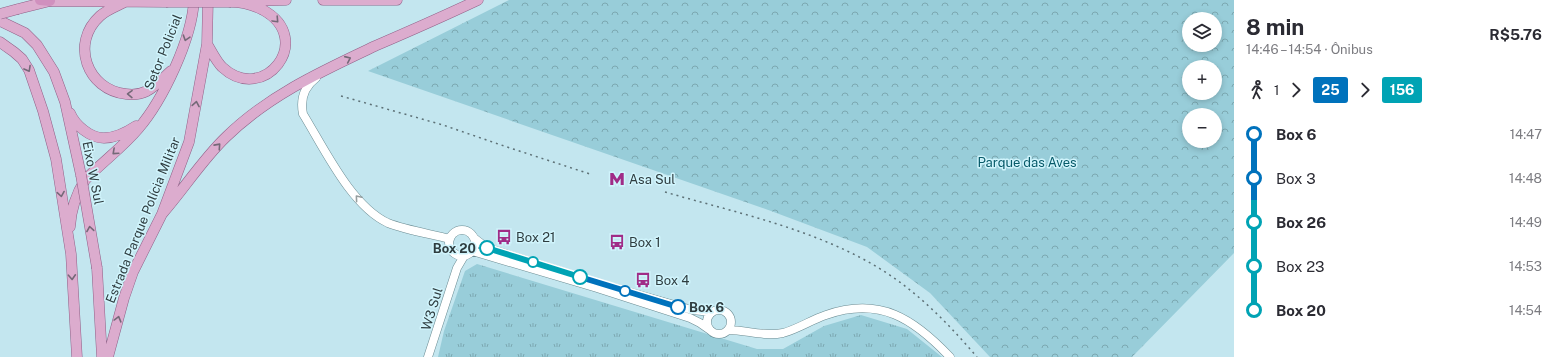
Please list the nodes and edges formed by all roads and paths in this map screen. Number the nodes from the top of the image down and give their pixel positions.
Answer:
1 (40, 0) edge
2 (194, 0) edge
3 (208, 0) edge
4 (286, 0) edge
5 (323, 0) edge
6 (397, 0) edge
7 (478, 0) edge
8 (50, 1) junction
9 (127, 1) junction
10 (237, 2) junction
11 (0, 14) edge
12 (0, 21) edge
13 (0, 42) edge
14 (207, 44) junction
15 (333, 66) junction
16 (174, 68) junction
17 (65, 102) junction
18 (151, 113) junction
19 (172, 196) junction
20 (474, 238) junction
21 (69, 239) junction
22 (450, 239) junction
23 (472, 251) junction
24 (455, 253) junction
25 (464, 256) junction
26 (457, 268) junction
27 (712, 312) junction
28 (731, 320) junction
29 (710, 330) junction
30 (728, 330) junction
31 (745, 330) junction
32 (77, 357) edge
33 (102, 357) edge
34 (108, 357) edge
35 (428, 357) edge
36 (950, 357) edge

1 - 8 highway
2 -> 16 main road, Setor Policial
3 - 14 main road, Estrada Parque Polícia Militar
4 - 10 main road
5 - 6 main road
15 -> 7 main road
8 - 9 main road
8 - 11 main road, bridge
9 - 10 main road, bridge
16 -> 9 main road
10 -> 14 main road
12 - 17 main road, Eixo W Sul
13 -> 21 main road
19 -> 14 main road, Estrada Parque Polícia Militar
19 -> 15 main road
22 -> 15 street
16 - 18 main road, Setor Policial
17 - 18 main road
33 -> 17 main road, Eixo W Sul, bridge
18 -> 21 main road
34 -> 19 main road, Estrada Parque Polícia Militar
20 - 22 street
20 - 23 street
20 - 27 street
21 -> 32 main road
22 - 24 street
23 - 25 street
23 - 29 street
24 - 25 street
24 - 26 street, W3 Sul
25 - 26 street, W3 Sul
26 - 35 street, W3 Sul
27 - 28 street
27 - 29 street
28 - 30 street
28 - 31 street
29 - 30 street
30 - 31 street
31 - 36 street

